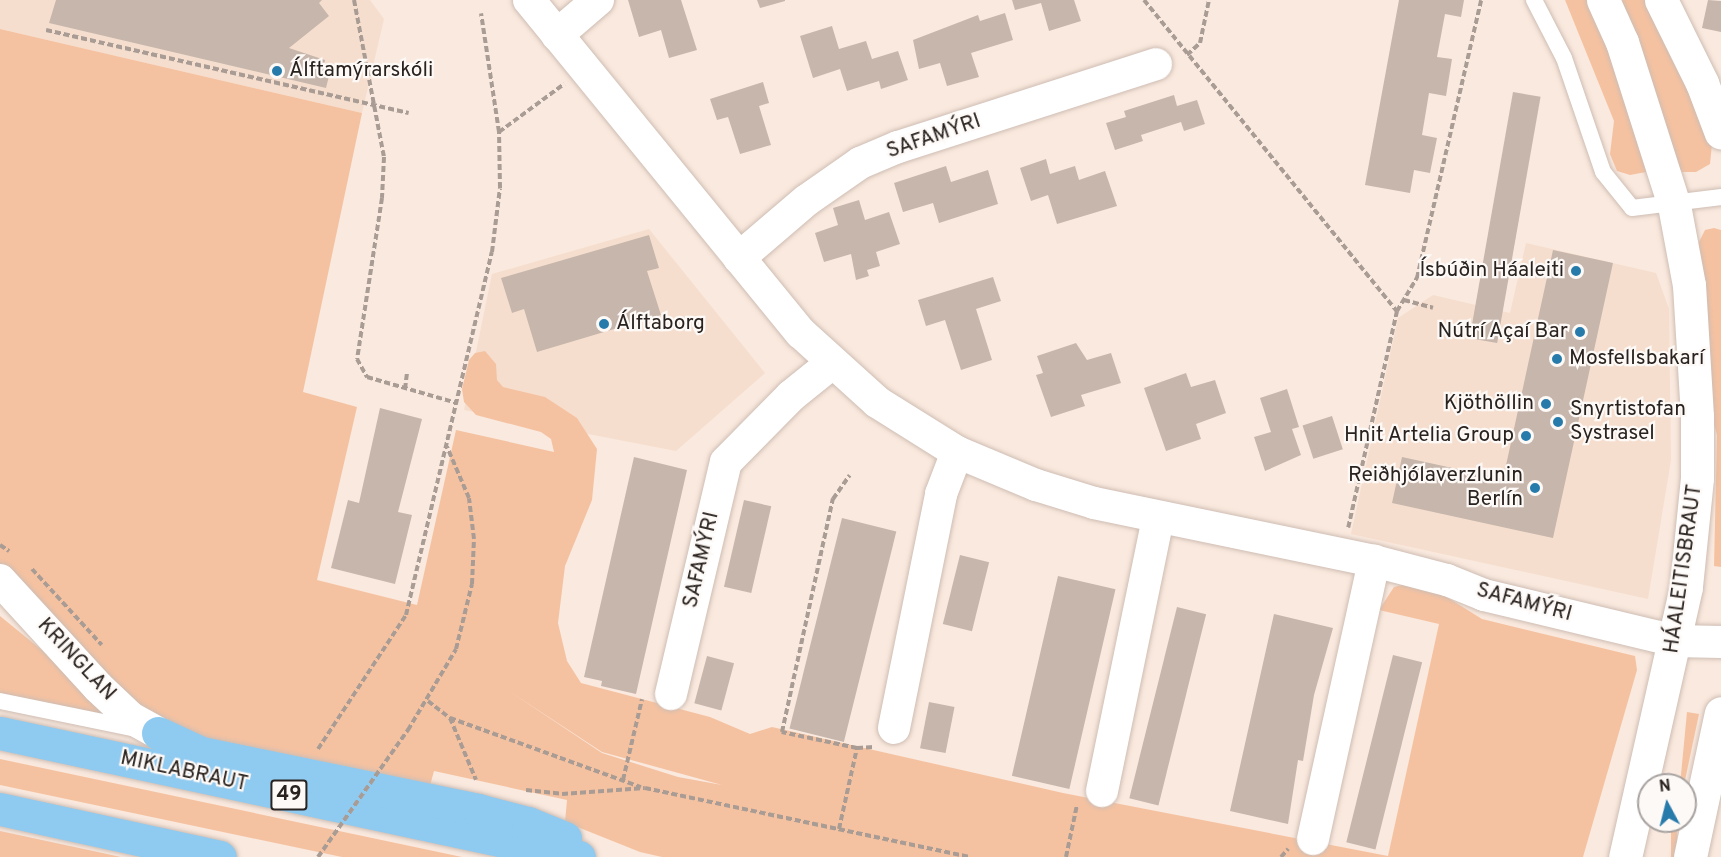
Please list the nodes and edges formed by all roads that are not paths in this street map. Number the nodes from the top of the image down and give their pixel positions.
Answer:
1 (529, 0) edge
2 (598, 0) edge
3 (1534, 0) edge
4 (1604, 0) edge
5 (1661, 0) edge
6 (557, 35) junction
7 (1156, 64) dead end
8 (1721, 133) edge
9 (1721, 196) edge
10 (1674, 205) junction
11 (739, 258) junction
12 (832, 363) junction
13 (957, 452) junction
14 (1158, 519) junction
15 (1374, 561) junction
16 (14, 566) edge
17 (1675, 641) junction
18 (1721, 642) edge
19 (1721, 664) edge
20 (672, 689) road end
21 (0, 701) edge
22 (1721, 713) edge
23 (894, 728) dead end
24 (0, 733) edge
25 (158, 733) junction
26 (1102, 791) road end
27 (0, 809) edge
28 (1313, 838) dead end
29 (220, 857) edge
30 (579, 857) edge
31 (601, 857) edge
32 (1625, 857) edge
33 (1690, 857) edge

1 - 6 street, SAFAMÝRI
2 - 6 street
3 - 10 lane
4 - 10 street, HÁALEITISBRAUT
5 - 8 street
6 - 11 street, SAFAMÝRI
7 - 11 street, SAFAMÝRI
9 - 10 lane
10 - 17 street, HÁALEITISBRAUT
11 - 12 street, SAFAMÝRI
12 - 13 street, SAFAMÝRI
12 - 20 street, SAFAMÝRI
13 - 14 street, SAFAMÝRI
13 - 23 street
14 - 15 street, SAFAMÝRI
14 - 26 street
15 - 17 street, SAFAMÝRI
15 - 28 street
16 - 25 street, KRINGLAN
17 - 18 street
17 - 19 street
17 - 32 street, HÁALEITISBRAUT
21 - 25 lane
22 - 33 street
24 - 30 highway, MIKLABRAUT / 49
25 - 31 highway
27 - 29 highway

